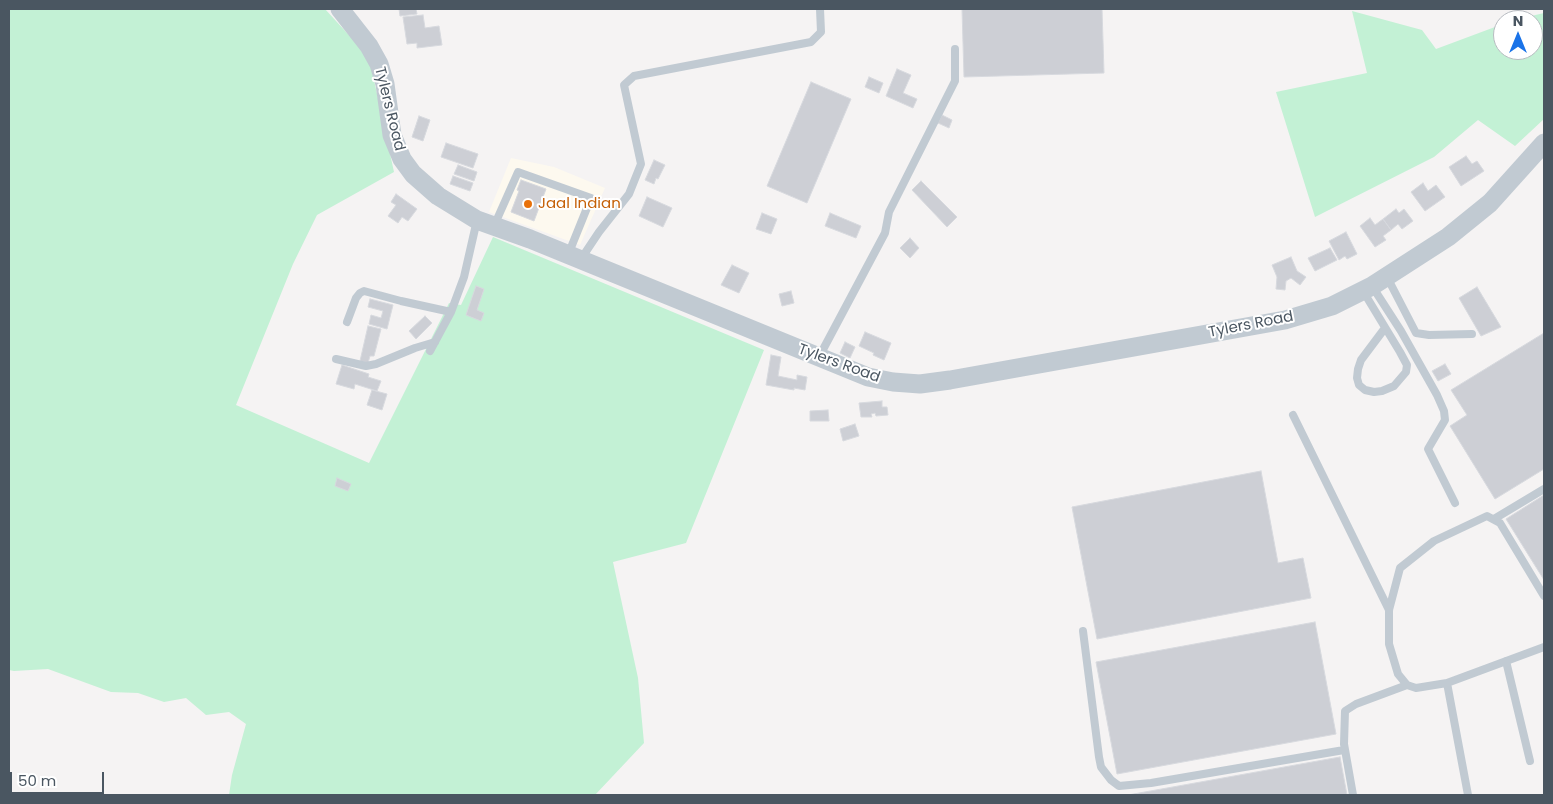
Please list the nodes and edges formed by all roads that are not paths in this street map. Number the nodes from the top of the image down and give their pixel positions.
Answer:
1 (340, 9) edge
2 (820, 9) edge
3 (955, 49) dead end
4 (1544, 143) edge
5 (486, 223) junction
6 (574, 258) junction
7 (1374, 285) junction
8 (451, 312) junction
9 (347, 322) dead end
10 (1385, 328) junction
11 (1472, 334) dead end
12 (435, 342) junction
13 (430, 351) dead end
14 (819, 357) junction
15 (336, 359) dead end
16 (1293, 415) dead end
17 (1544, 489) edge
18 (1455, 503) dead end
19 (1494, 519) junction
20 (1544, 596) edge
21 (1389, 610) junction
22 (1083, 631) dead end
23 (1544, 647) edge
24 (1506, 661) junction
25 (1447, 683) junction
26 (1408, 686) junction
27 (1344, 750) junction
28 (1530, 761) dead end
29 (1353, 795) edge
30 (1468, 795) edge

1 - 5 street, Tylers Road
2 - 6 lane
3 - 14 lane
4 - 7 street, Tylers Road
5 - 6 street, Tylers Road
5 - 6 lane
5 - 8 lane
6 - 14 street, Tylers Road
7 - 10 lane
7 - 11 lane
7 - 14 street, Tylers Road
7 - 18 lane
8 - 9 lane
8 - 12 lane
10 - 10 lane
12 - 13 lane
12 - 15 lane
16 - 21 lane
17 - 19 lane
19 - 20 lane
19 - 21 lane
21 - 26 lane
22 - 27 lane
23 - 24 lane
24 - 25 lane
24 - 28 lane
25 - 26 lane
25 - 30 lane
26 - 27 lane
27 - 29 lane

